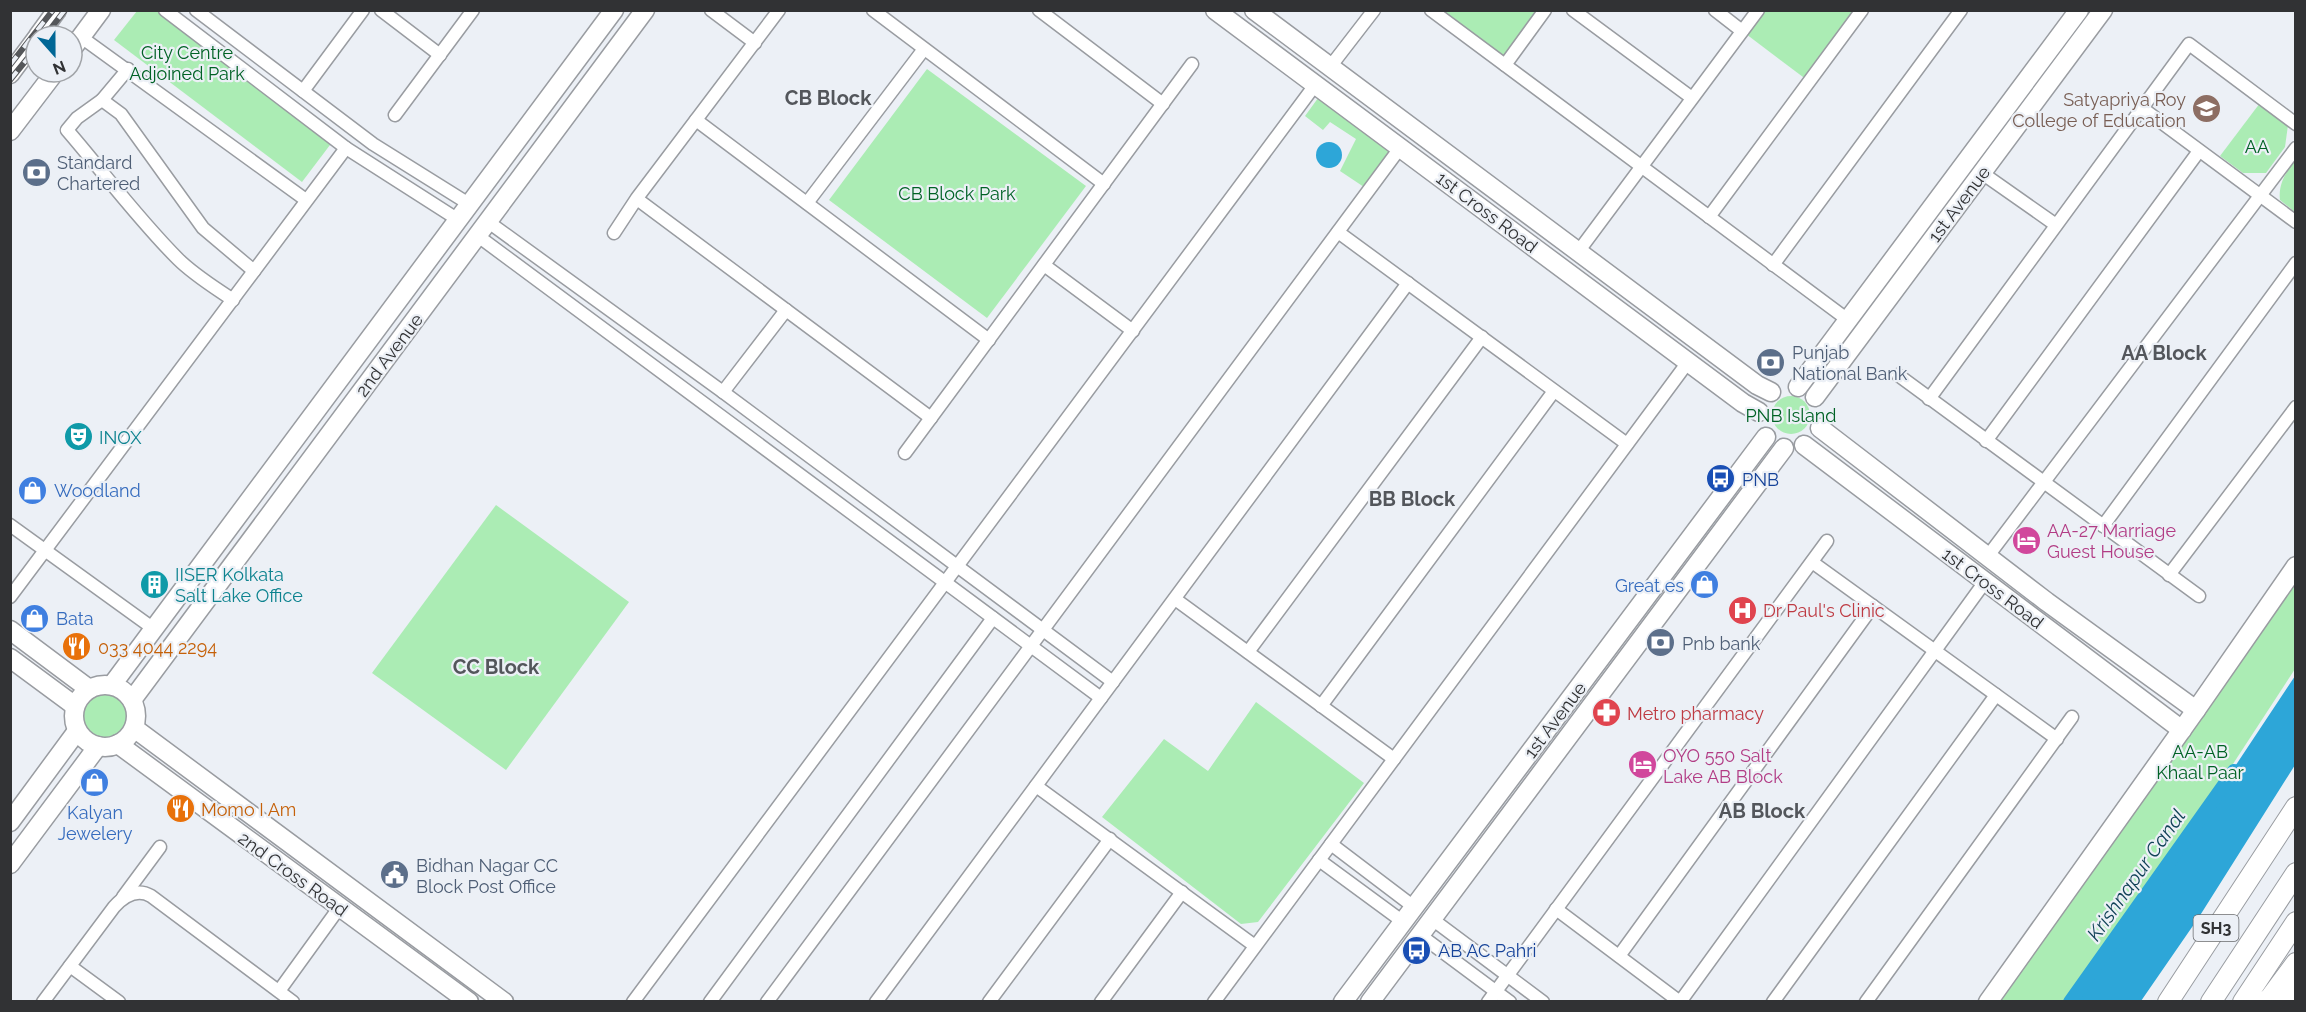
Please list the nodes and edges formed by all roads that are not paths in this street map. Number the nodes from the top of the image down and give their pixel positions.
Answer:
1 (57, 10) edge
2 (100, 10) edge
3 (165, 10) edge
4 (196, 10) edge
5 (363, 10) edge
6 (381, 10) edge
7 (474, 10) edge
8 (614, 10) edge
9 (645, 10) edge
10 (711, 10) edge
11 (779, 10) edge
12 (873, 10) edge
13 (1039, 10) edge
14 (1215, 10) edge
15 (1254, 10) edge
16 (1374, 10) edge
17 (1431, 10) edge
18 (1545, 10) edge
19 (1573, 10) edge
20 (1714, 10) edge
21 (1758, 10) edge
22 (1961, 10) edge
23 (2079, 10) edge
24 (2103, 10) edge
25 (1861, 11) edge
26 (47, 24) edge
27 (1742, 31) junction
28 (84, 32) edge
29 (755, 43) junction
30 (84, 47) edge
31 (924, 49) junction
32 (24, 55) edge
33 (440, 55) junction
34 (1192, 64) dead end
35 (1505, 65) junction
36 (1330, 67) junction
37 (128, 69) junction
38 (10, 74) edge
39 (46, 84) edge
40 (1315, 85) junction
41 (303, 91) junction
42 (1692, 98) junction
43 (102, 100) junction
44 (1163, 104) junction
45 (2142, 108) junction
46 (395, 114) dead end
47 (338, 117) junction
48 (696, 120) junction
49 (2295, 124) edge
50 (10, 131) edge
51 (326, 133) junction
52 (346, 148) junction
53 (1400, 148) junction
54 (2295, 148) edge
55 (2199, 151) junction
56 (1641, 167) junction
57 (1982, 173) junction
58 (1476, 175) junction
59 (1104, 184) junction
60 (1463, 195) junction
61 (2260, 196) junction
62 (637, 199) junction
63 (306, 200) junction
64 (807, 203) junction
65 (469, 204) junction
66 (1709, 217) junction
67 (457, 219) junction
68 (2295, 222) edge
69 (2056, 225) junction
70 (483, 229) junction
71 (1338, 232) junction
72 (614, 233) dead end
73 (1900, 251) junction
74 (1578, 252) junction
75 (1915, 263) junction
76 (2295, 263) edge
77 (1773, 265) junction
78 (1044, 266) junction
79 (421, 270) junction
80 (254, 271) junction
81 (1408, 283) junction
82 (440, 286) junction
83 (234, 300) junction
84 (786, 310) junction
85 (1848, 320) junction
86 (1132, 331) junction
87 (1482, 337) junction
88 (989, 340) junction
89 (1688, 363) junction
90 (1898, 375) dead end
91 (1798, 387) junction
92 (1554, 391) junction
93 (723, 392) junction
94 (1771, 392) junction
95 (1815, 397) junction
96 (1929, 399) junction
97 (2295, 407) edge
98 (1759, 412) junction
99 (931, 418) junction
100 (1820, 428) junction
101 (1766, 438) junction
102 (1986, 441) junction
103 (1627, 444) junction
104 (1804, 446) junction
105 (799, 448) junction
106 (1784, 448) junction
107 (905, 453) dead end
108 (788, 465) junction
109 (2044, 483) junction
110 (10, 525) edge
111 (2103, 526) junction
112 (1827, 541) dead end
113 (45, 551) junction
114 (1988, 556) junction
115 (1812, 562) junction
116 (2295, 566) edge
117 (958, 567) junction
118 (2169, 574) junction
119 (946, 582) junction
120 (1984, 583) junction
121 (2199, 596) dead end
122 (10, 597) edge
123 (1174, 598) junction
124 (2047, 602) junction
125 (1873, 606) junction
126 (1640, 607) junction
127 (993, 618) junction
128 (2034, 618) junction
129 (1656, 619) junction
130 (154, 629) junction
131 (10, 630) edge
132 (1043, 630) junction
133 (1031, 646) junction
134 (1935, 651) junction
135 (1248, 652) junction
136 (10, 658) edge
137 (1113, 682) junction
138 (112, 685) junction
139 (89, 688) junction
140 (1996, 695) junction
141 (1101, 698) junction
142 (132, 700) junction
143 (1321, 705) junction
144 (75, 706) junction
145 (2196, 710) junction
146 (2072, 717) dead end
147 (134, 728) junction
148 (2182, 729) junction
149 (77, 732) junction
150 (2057, 739) junction
151 (118, 744) junction
152 (98, 746) junction
153 (1394, 759) junction
154 (1036, 786) junction
155 (2295, 807) edge
156 (10, 822) edge
157 (1110, 839) junction
158 (1465, 839) junction
159 (1331, 844) junction
160 (160, 847) dead end
161 (1482, 852) junction
162 (1319, 860) junction
163 (10, 864) edge
164 (2295, 873) edge
165 (1182, 892) junction
166 (123, 897) junction
167 (1414, 907) junction
168 (339, 908) junction
169 (1556, 909) junction
170 (1432, 919) junction
171 (1402, 921) junction
172 (2295, 922) edge
173 (403, 927) junction
174 (1420, 934) junction
175 (390, 945) junction
176 (1255, 946) junction
177 (1619, 956) junction
178 (2295, 963) edge
179 (70, 966) junction
180 (1507, 975) junction
181 (2295, 985) edge
182 (279, 991) junction
183 (1496, 991) junction
184 (43, 1002) edge
185 (119, 1002) edge
186 (293, 1002) edge
187 (469, 1002) edge
188 (504, 1002) edge
189 (633, 1002) edge
190 (710, 1002) edge
191 (767, 1002) edge
192 (876, 1002) edge
193 (989, 1002) edge
194 (1101, 1002) edge
195 (1214, 1002) edge
196 (1343, 1002) edge
197 (1370, 1002) edge
198 (1488, 1002) edge
199 (1510, 1002) edge
200 (1543, 1002) edge
201 (1773, 1002) edge
202 (1866, 1002) edge
203 (1988, 1002) edge
204 (2168, 1002) edge
205 (2211, 1002) edge
206 (2243, 1002) edge
207 (2264, 1002) edge
208 (2283, 1002) edge

1 - 26 street
2 - 28 street
3 - 51 street
4 - 41 street
5 - 41 street
6 - 33 street
7 - 33 street
8 - 65 street, 2nd Avenue
9 - 70 street, 2nd Avenue
10 - 29 street
11 - 29 street
12 - 31 street
13 - 44 street
14 - 40 street, 1st Cross Road
15 - 36 street, 1st Cross Road
16 - 36 street
17 - 35 street
18 - 35 street
19 - 42 street
20 - 27 street
21 - 27 street
22 - 77 street
23 - 73 street
24 - 57 street, 1st Avenue
25 - 66 street
27 - 42 street
29 - 48 street
30 - 37 street
31 - 59 street
31 - 64 street
32 - 38 street
33 - 46 street
34 - 44 street
35 - 56 street
36 - 58 street, 1st Cross Road
37 - 43 street
37 - 63 street
39 - 50 street
40 - 53 street, 1st Cross Road
40 - 86 street
41 - 47 street
42 - 56 street
43 - 80 street
43 - 83 street
44 - 59 street
45 - 49 street
45 - 55 street
45 - 69 street
47 - 51 street
47 - 65 street
48 - 62 street
48 - 64 street
51 - 52 street
52 - 63 street
52 - 67 street
53 - 60 street, 1st Cross Road
53 - 71 street
54 - 61 street
55 - 61 street
55 - 102 street
56 - 66 street
56 - 74 street
57 - 69 street
57 - 75 street, 1st Avenue
58 - 60 street
58 - 74 street, 1st Cross Road
59 - 78 street
60 - 89 street, 1st Cross Road
61 - 68 street
61 - 109 street
62 - 72 street
62 - 84 street
63 - 80 street
64 - 88 street
65 - 67 street, 2nd Avenue
66 - 77 street
67 - 79 street, 2nd Avenue
69 - 96 street
70 - 82 street, 2nd Avenue
70 - 93 street
70 - 108 street
71 - 81 street
71 - 132 street
73 - 75 street
73 - 85 street
74 - 94 street, 1st Cross Road
75 - 95 street, 1st Avenue
76 - 111 street
77 - 85 street
78 - 86 street
78 - 88 street
79 - 82 street
79 - 130 street, 2nd Avenue
80 - 83 street
81 - 87 street
81 - 123 street
82 - 142 street, 2nd Avenue
83 - 113 street
84 - 93 street
84 - 99 street
85 - 91 street
86 - 117 street
87 - 92 street
87 - 135 street
88 - 99 street
89 - 98 street, 1st Cross Road
89 - 103 street
90 - 96 street
91 - 94 street
91 - 95 street
92 - 103 street
92 - 143 street
93 - 105 street
94 - 98 street
95 - 100 street
96 - 102 street
97 - 118 street
98 - 101 street
99 - 107 street
100 - 104 street
100 - 114 street
101 - 106 street
101 - 126 street, 1st Avenue
102 - 109 street
103 - 153 street
104 - 106 street
104 - 120 street, 1st Cross Road
105 - 108 street
105 - 117 street
106 - 129 street, 1st Avenue
108 - 119 street
109 - 111 street
109 - 114 street
110 - 113 street
111 - 118 street
112 - 115 street
113 - 122 street
113 - 130 street
114 - 124 street
115 - 125 street
115 - 169 street
116 - 145 street
117 - 119 street
117 - 132 street
118 - 121 street
119 - 127 street
119 - 189 street
120 - 128 street, 1st Cross Road
120 - 134 street
123 - 135 street
123 - 137 street
124 - 128 street
124 - 145 street
125 - 134 street
125 - 177 street
126 - 129 street
126 - 158 street, 1st Avenue
127 - 133 street
127 - 190 street
128 - 148 street, 1st Cross Road
129 - 161 street, 1st Avenue
130 - 138 street, 2nd Avenue
131 - 139 street
132 - 133 street
132 - 137 street
133 - 141 street
133 - 191 street
134 - 140 street
134 - 177 street
135 - 143 street
136 - 144 street
137 - 141 street
138 - 139 street
138 - 142 street
139 - 144 street
140 - 150 street
140 - 201 street
141 - 154 street
142 - 147 street
143 - 153 street
144 - 149 street
145 - 148 street
146 - 150 street
147 - 151 street
147 - 173 street
148 - 203 street
149 - 152 street
149 - 156 street
150 - 202 street
151 - 152 street
151 - 168 street, 2nd Cross Road
152 - 163 street
153 - 159 street
154 - 157 street
154 - 192 street
155 - 204 main road, SH3
157 - 165 street
157 - 193 street
158 - 161 street
158 - 167 street, 1st Avenue
159 - 162 street
159 - 167 street
160 - 166 street
161 - 170 street, 1st Avenue
162 - 171 street
162 - 176 street
164 - 205 main road
165 - 176 street
165 - 194 street
166 - 179 street
166 - 182 street
167 - 171 street, 1st Avenue
168 - 175 street, 2nd Cross Road
168 - 182 street
169 - 177 street
169 - 180 street
170 - 174 street, 1st Avenue
170 - 180 street
171 - 196 street, 1st Avenue
172 - 206 main road
173 - 175 street
173 - 188 street
174 - 183 street
174 - 197 street, 1st Avenue
175 - 187 street, 2nd Cross Road
176 - 195 street
178 - 207 main road
179 - 184 street
179 - 185 street
180 - 183 street
180 - 200 street
181 - 208 street
182 - 186 street
183 - 198 street
183 - 199 street

